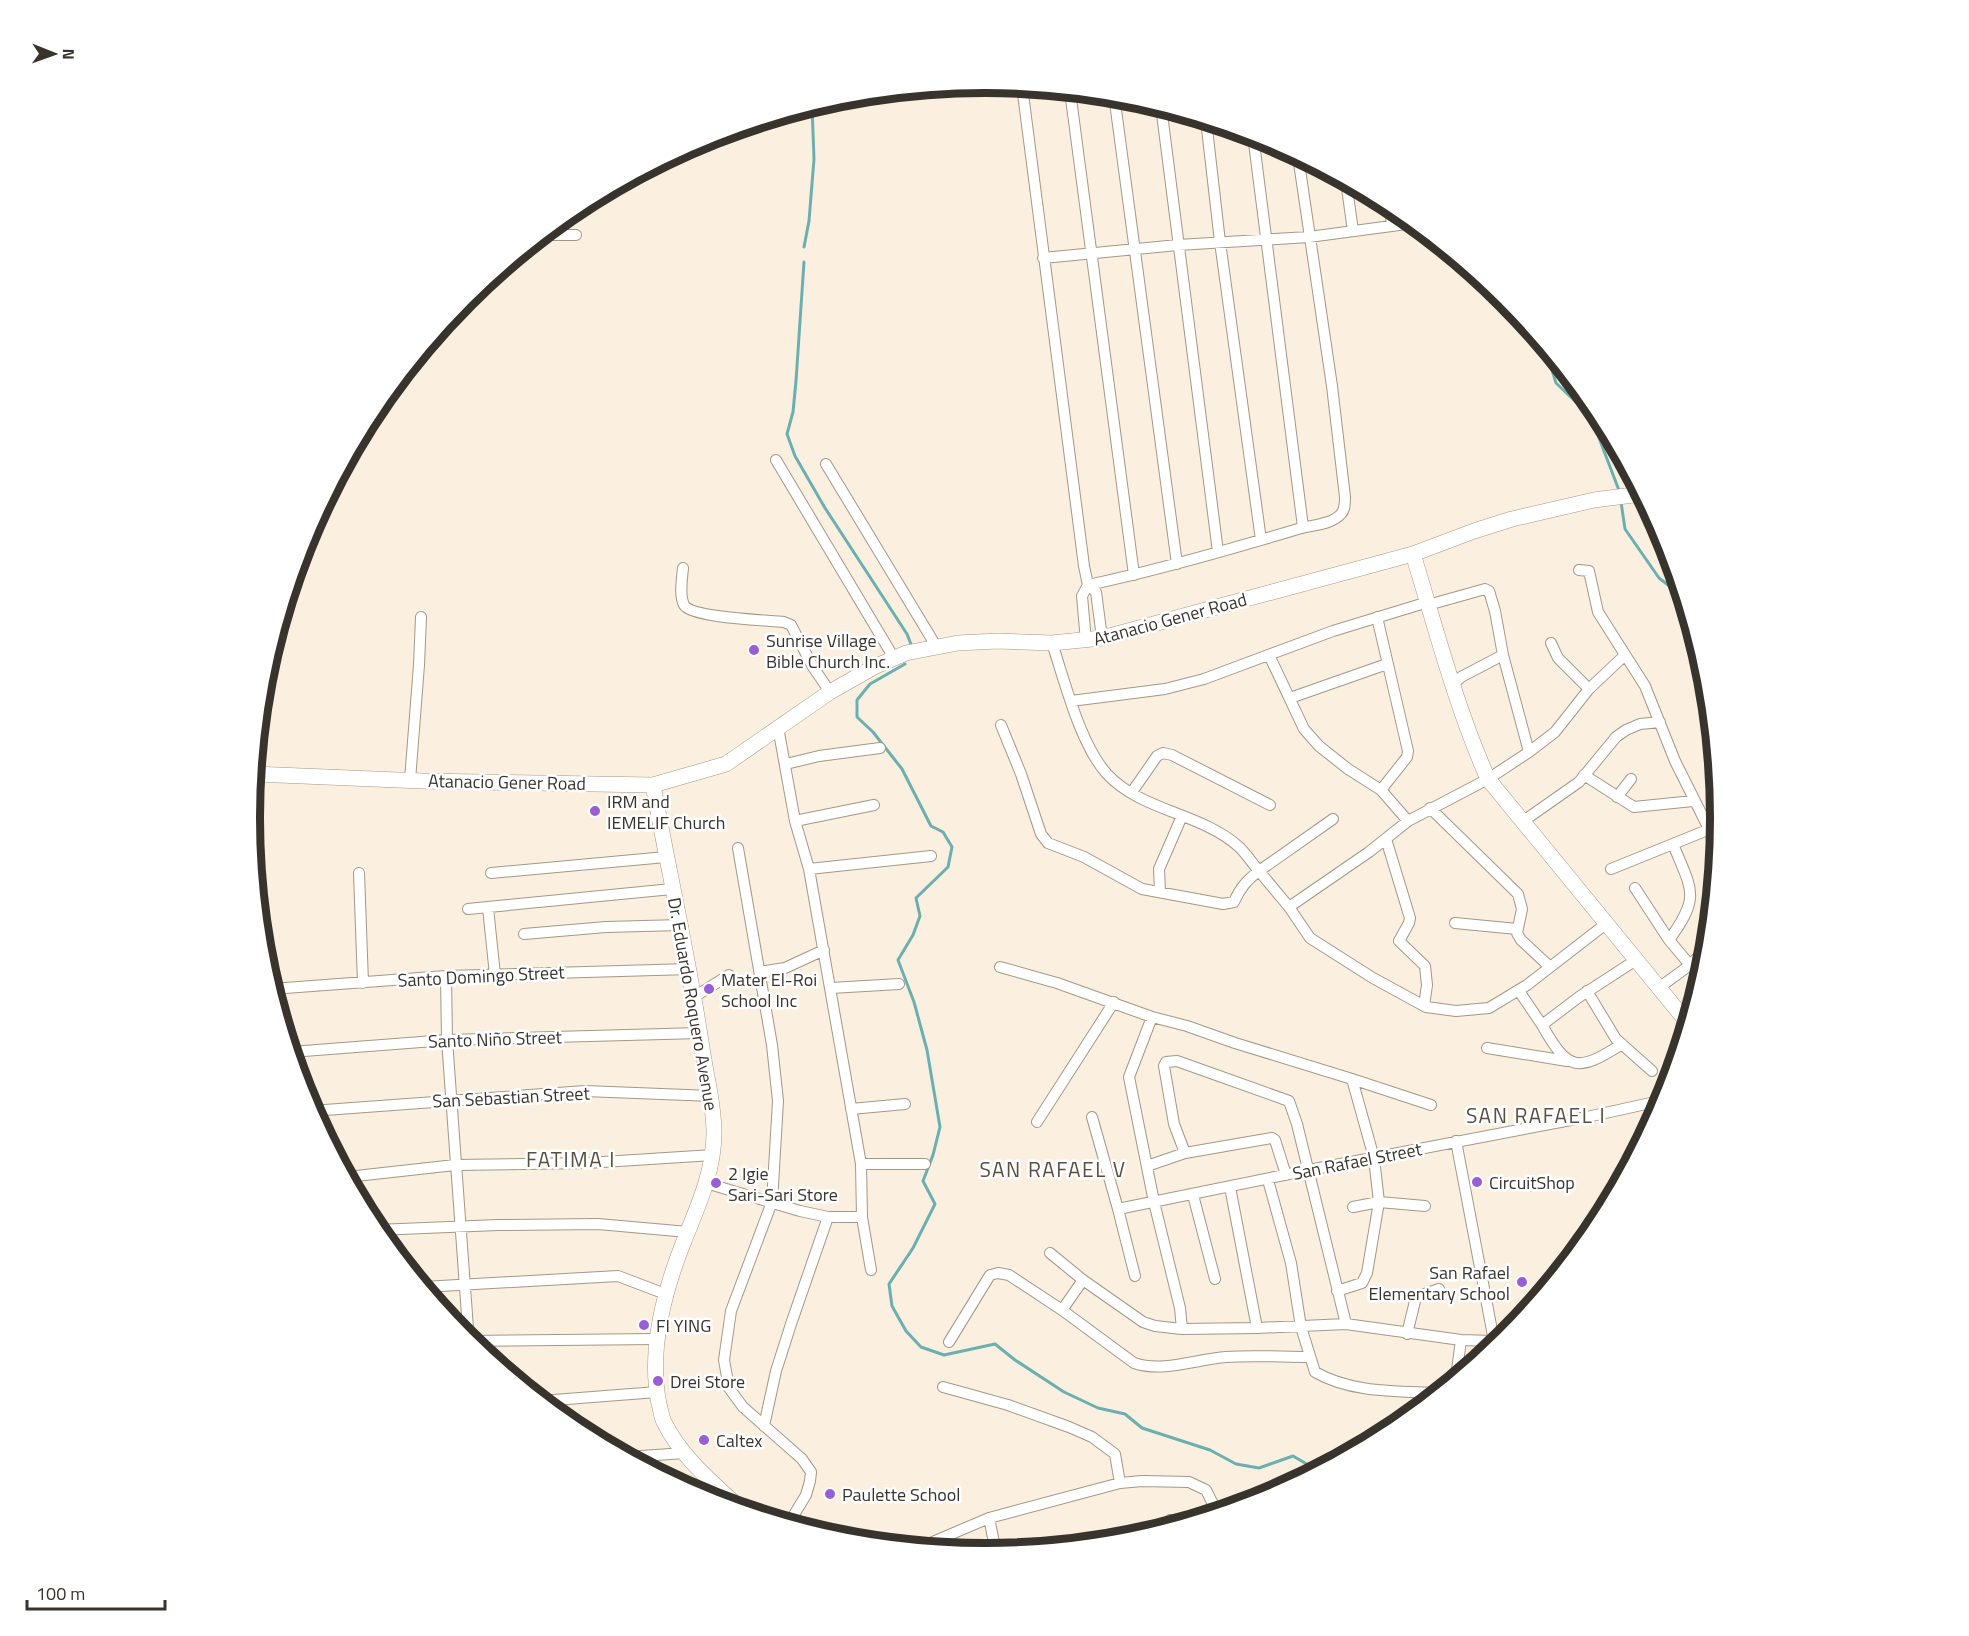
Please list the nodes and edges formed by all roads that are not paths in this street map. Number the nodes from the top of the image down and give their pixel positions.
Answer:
1 (1023, 95) edge
2 (1071, 98) edge
3 (1115, 105) edge
4 (1162, 116) edge
5 (1207, 128) edge
6 (1254, 145) edge
7 (1300, 166) edge
8 (1347, 190) edge
9 (1391, 218) edge
10 (1401, 225) edge
11 (1392, 226) junction
12 (1353, 231) junction
13 (554, 235) edge
14 (576, 235) dead end
15 (1309, 237) junction
16 (1267, 240) junction
17 (1220, 242) junction
18 (1178, 245) junction
19 (1135, 250) junction
20 (1090, 254) junction
21 (1043, 258) junction
22 (776, 460) dead end
23 (826, 464) dead end
24 (1634, 494) edge
25 (1303, 527) junction
26 (1261, 540) junction
27 (1218, 552) junction
28 (1413, 554) junction
29 (1177, 564) junction
30 (683, 568) dead end
31 (1580, 570) dead end
32 (1134, 576) junction
33 (1088, 585) junction
34 (1428, 604) junction
35 (421, 617) dead end
36 (1377, 617) junction
37 (1102, 638) junction
38 (1086, 641) junction
39 (1052, 643) junction
40 (1551, 643) dead end
41 (915, 652) junction
42 (1269, 654) junction
43 (1503, 655) junction
44 (1625, 655) junction
45 (1387, 664) junction
46 (1453, 685) junction
47 (1589, 689) junction
48 (830, 692) junction
49 (1290, 698) junction
50 (1071, 701) junction
51 (1660, 722) junction
52 (1001, 726) dead end
53 (778, 727) junction
54 (880, 748) dead end
55 (1529, 752) junction
56 (786, 764) junction
57 (261, 774) edge
58 (1584, 775) junction
59 (1488, 779) junction
60 (1631, 779) dead end
61 (410, 780) junction
62 (654, 785) junction
63 (1382, 790) junction
64 (1132, 792) junction
65 (1617, 796) junction
66 (1693, 801) junction
67 (874, 805) dead end
68 (1270, 805) dead end
69 (1430, 808) junction
70 (1182, 816) junction
71 (1333, 819) dead end
72 (795, 821) junction
73 (1408, 821) junction
74 (1522, 822) junction
75 (1710, 829) joint
76 (1386, 839) junction
77 (1673, 844) junction
78 (738, 848) dead end
79 (931, 856) dead end
80 (666, 857) junction
81 (809, 869) junction
82 (1611, 869) dead end
83 (1259, 870) junction
84 (359, 873) dead end
85 (491, 873) dead end
86 (1635, 888) dead end
87 (672, 889) junction
88 (1160, 892) junction
89 (1289, 907) junction
90 (488, 908) junction
91 (468, 909) dead end
92 (1455, 923) dead end
93 (1607, 923) junction
94 (681, 925) junction
95 (1517, 929) junction
96 (524, 934) dead end
97 (1670, 940) junction
98 (824, 950) junction
99 (1696, 959) edge
100 (1636, 960) junction
101 (1690, 965) junction
102 (1000, 967) dead end
103 (1550, 967) junction
104 (690, 969) junction
105 (760, 972) junction
106 (495, 975) junction
107 (729, 975) dead end
108 (446, 976) junction
109 (363, 983) junction
110 (899, 984) dead end
111 (1660, 987) junction
112 (280, 988) edge
113 (831, 988) junction
114 (1519, 991) junction
115 (1587, 991) junction
116 (694, 997) junction
117 (1114, 1002) junction
118 (1424, 1006) junction
119 (1683, 1013) edge
120 (1152, 1017) junction
121 (1542, 1025) junction
122 (700, 1033) junction
123 (447, 1040) junction
124 (1622, 1044) junction
125 (1487, 1048) dead end
126 (298, 1051) edge
127 (1567, 1061) junction
128 (1652, 1071) dead end
129 (1352, 1079) junction
130 (712, 1096) junction
131 (452, 1100) junction
132 (1651, 1103) edge
133 (905, 1104) dead end
134 (1431, 1105) dead end
135 (851, 1109) junction
136 (322, 1110) edge
137 (1092, 1117) dead end
138 (1037, 1122) dead end
139 (1456, 1141) junction
140 (1185, 1153) junction
141 (713, 1155) junction
142 (1374, 1158) junction
143 (861, 1164) junction
144 (925, 1164) dead end
145 (455, 1165) junction
146 (1147, 1166) junction
147 (1309, 1170) junction
148 (1286, 1175) junction
149 (355, 1176) edge
150 (1268, 1180) junction
151 (706, 1183) junction
152 (1230, 1187) junction
153 (1193, 1195) junction
154 (772, 1202) junction
155 (1154, 1202) junction
156 (1378, 1202) junction
157 (1425, 1206) dead end
158 (1353, 1207) dead end
159 (1118, 1209) junction
160 (828, 1217) junction
161 (862, 1217) junction
162 (459, 1226) junction
163 (388, 1229) edge
164 (688, 1232) junction
165 (1050, 1253) dead end
166 (871, 1270) dead end
167 (1134, 1276) dead end
168 (1215, 1279) dead end
169 (1083, 1280) junction
170 (465, 1285) junction
171 (431, 1287) edge
172 (1439, 1289) dead end
173 (1337, 1291) junction
174 (668, 1295) junction
175 (1062, 1310) junction
176 (1347, 1324) junction
177 (468, 1327) edge
178 (1300, 1327) junction
179 (1257, 1328) junction
180 (1182, 1329) junction
181 (1495, 1333) edge
182 (1407, 1334) junction
183 (657, 1340) junction
184 (1461, 1340) junction
185 (1487, 1341) edge
186 (484, 1342) edge
187 (949, 1342) dead end
188 (1310, 1357) junction
189 (1457, 1368) edge
190 (943, 1387) dead end
191 (657, 1392) junction
192 (1427, 1392) edge
193 (553, 1400) edge
194 (764, 1426) junction
195 (685, 1453) junction
196 (640, 1455) edge
197 (1120, 1483) junction
198 (728, 1496) edge
199 (1214, 1506) edge
200 (793, 1517) edge
201 (989, 1518) junction
202 (940, 1541) edge
203 (994, 1543) edge

1 - 21 street
2 - 20 street
3 - 19 street
4 - 18 street
5 - 17 street
6 - 16 street
7 - 15 street
8 - 12 street
9 - 11 street
10 - 11 street
11 - 12 street
12 - 15 street
13 - 14 street
15 - 16 street
15 - 25 street
16 - 17 street
16 - 25 street
17 - 18 street
17 - 26 street
18 - 19 street
18 - 27 street
19 - 20 street
19 - 29 street
20 - 21 street
20 - 32 street
21 - 33 street
22 - 41 street
23 - 41 street
24 - 28 main road, Atanacio Gener Road
25 - 26 street
26 - 27 street
27 - 29 street
28 - 34 main road
28 - 37 main road, Atanacio Gener Road
29 - 32 street
30 - 48 street
31 - 44 street
32 - 33 street
33 - 37 street
33 - 38 street
34 - 36 street
34 - 43 street
34 - 46 main road
35 - 61 street
36 - 42 street
36 - 45 street
37 - 38 main road, Atanacio Gener Road
38 - 39 main road, Atanacio Gener Road
39 - 41 main road, Atanacio Gener Road
39 - 50 street
40 - 47 street
41 - 48 main road, Atanacio Gener Road
42 - 49 street
42 - 50 street
43 - 46 street
43 - 55 street
44 - 47 street
44 - 51 street
45 - 49 street
45 - 63 street
46 - 59 main road
47 - 55 street
48 - 53 main road, Atanacio Gener Road
49 - 63 street
50 - 64 street
51 - 58 street
51 - 66 street
52 - 88 street
53 - 56 street
53 - 62 main road, Atanacio Gener Road
54 - 56 street
55 - 59 street
56 - 72 street
57 - 61 main road, Atanacio Gener Road
58 - 65 street
58 - 74 street
59 - 69 street
59 - 74 main road
60 - 65 street
61 - 62 main road, Atanacio Gener Road
62 - 80 main road, Dr. Eduardo Roquero Avenue
63 - 73 street
64 - 68 street
64 - 70 street
65 - 66 street
66 - 75 street
67 - 72 street
69 - 73 street
69 - 95 street
70 - 83 street
70 - 88 street
71 - 83 street
72 - 81 street
73 - 76 street
74 - 93 main road
75 - 77 street
76 - 89 street
76 - 118 street
77 - 82 street
77 - 97 street
78 - 105 street
79 - 81 street
80 - 85 street
80 - 87 main road, Dr. Eduardo Roquero Avenue
81 - 98 street
83 - 88 street
83 - 89 street
84 - 109 street
86 - 97 street
87 - 90 street
87 - 94 main road, Dr. Eduardo Roquero Avenue
89 - 118 street
90 - 91 street
90 - 106 street
92 - 95 street
93 - 100 main road
93 - 103 street
94 - 96 street
94 - 104 main road, Dr. Eduardo Roquero Avenue
95 - 103 street
97 - 101 street
98 - 105 street
98 - 113 street
99 - 101 street
100 - 111 main road
100 - 115 street
101 - 111 street
102 - 117 street
103 - 114 street
104 - 106 street, Santo Domingo Street
104 - 116 main road, Dr. Eduardo Roquero Avenue
105 - 154 street
106 - 108 street, Santo Domingo Street
107 - 116 street
108 - 109 street, Santo Domingo Street
108 - 123 street
109 - 112 street, Santo Domingo Street
110 - 113 street
111 - 119 main road
113 - 135 street
114 - 118 street
114 - 121 street
115 - 121 street
115 - 124 street
116 - 122 main road, Dr. Eduardo Roquero Avenue
117 - 120 street
117 - 138 street
120 - 129 street
120 - 146 street
121 - 127 street
122 - 123 street, Santo Niño Street
122 - 130 main road, Dr. Eduardo Roquero Avenue
123 - 126 street, Santo Niño Street
123 - 131 street
124 - 127 street
124 - 128 street
125 - 127 street
129 - 134 street
129 - 142 street
130 - 131 street, San Sebastian Street
130 - 141 main road, Dr. Eduardo Roquero Avenue
131 - 136 street, San Sebastian Street
131 - 145 street
132 - 139 street, San Rafael Street
133 - 135 street
135 - 143 street
137 - 159 street
139 - 142 street, San Rafael Street
139 - 181 street
140 - 146 street
140 - 147 street
140 - 148 street
141 - 145 street
141 - 151 main road, Dr. Eduardo Roquero Avenue
142 - 147 street, San Rafael Street
142 - 156 street
143 - 144 street
143 - 161 street
145 - 149 street
145 - 162 street
146 - 155 street
147 - 148 street, San Rafael Street
147 - 173 street
148 - 150 street, San Rafael Street
150 - 152 street, San Rafael Street
150 - 178 street
151 - 154 street
151 - 164 main road, Dr. Eduardo Roquero Avenue
152 - 153 street, San Rafael Street
152 - 179 street
153 - 155 street, San Rafael Street
153 - 168 street
154 - 160 street
154 - 194 street
155 - 159 street, San Rafael Street
155 - 180 street
156 - 157 street
156 - 158 street
156 - 173 street
159 - 167 street
160 - 161 street
160 - 194 street
161 - 166 street
162 - 163 street
162 - 164 street
162 - 170 street
164 - 174 main road, Dr. Eduardo Roquero Avenue
165 - 169 street
169 - 175 street
169 - 180 street
170 - 171 street
170 - 174 street
170 - 177 street
172 - 182 street
173 - 176 street
174 - 183 main road, Dr. Eduardo Roquero Avenue
175 - 187 street
175 - 188 street
176 - 178 street
176 - 182 street
178 - 179 street
178 - 188 street
179 - 180 street
182 - 184 street
183 - 186 street
183 - 191 main road, Dr. Eduardo Roquero Avenue
184 - 185 street
184 - 189 street
188 - 192 street
190 - 197 street
191 - 193 street
191 - 195 main road, Dr. Eduardo Roquero Avenue
194 - 200 street
195 - 196 street
195 - 198 main road, Dr. Eduardo Roquero Avenue
197 - 199 street
197 - 201 street
201 - 202 street
201 - 203 street

